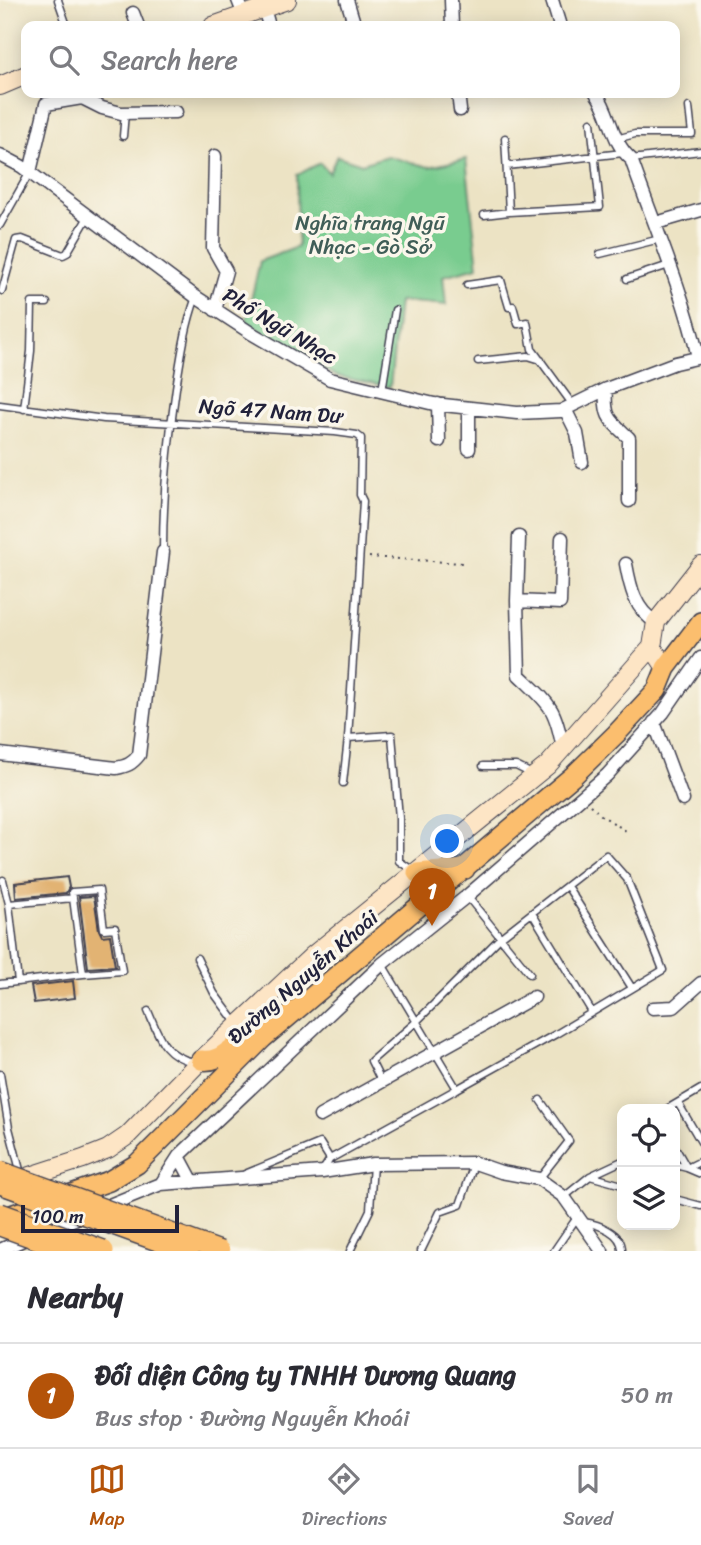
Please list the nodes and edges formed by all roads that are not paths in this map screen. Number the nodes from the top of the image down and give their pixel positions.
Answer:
1 (58, 0) edge
2 (287, 0) edge
3 (347, 0) edge
4 (451, 0) edge
5 (552, 0) edge
6 (241, 8) edge
7 (264, 8) junction
8 (133, 13) dead end
9 (65, 21) edge
10 (136, 21) edge
11 (223, 21) edge
12 (268, 21) edge
13 (353, 21) edge
14 (452, 21) edge
15 (558, 21) edge
16 (21, 77) edge
17 (0, 86) edge
18 (459, 98) edge
19 (598, 98) edge
20 (689, 107) dead end
21 (460, 110) dead end
22 (176, 112) dead end
23 (125, 113) junction
24 (591, 122) dead end
25 (123, 136) dead end
26 (505, 138) dead end
27 (616, 139) junction
28 (701, 151) edge
29 (0, 155) edge
30 (595, 155) junction
31 (215, 156) dead end
32 (627, 156) junction
33 (507, 166) junction
34 (30, 173) junction
35 (701, 210) edge
36 (509, 212) junction
37 (484, 215) dead end
38 (88, 217) junction
39 (656, 223) junction
40 (0, 225) edge
41 (662, 238) junction
42 (600, 254) dead end
43 (671, 264) junction
44 (627, 279) dead end
45 (467, 285) dead end
46 (2, 291) dead end
47 (196, 298) junction
48 (47, 303) dead end
49 (215, 310) junction
50 (395, 310) dead end
51 (700, 357) edge
52 (542, 360) junction
53 (478, 361) dead end
54 (606, 389) junction
55 (382, 392) junction
56 (438, 404) junction
57 (0, 405) edge
58 (569, 407) junction
59 (469, 408) junction
60 (24, 409) junction
61 (172, 422) junction
62 (439, 441) dead end
63 (469, 449) dead end
64 (582, 462) dead end
65 (629, 502) dead end
66 (519, 537) dead end
67 (562, 538) dead end
68 (163, 552) joint
69 (626, 564) dead end
70 (701, 565) edge
71 (517, 601) junction
72 (656, 622) junction
73 (701, 622) edge
74 (652, 647) junction
75 (701, 658) edge
76 (666, 668) junction
77 (654, 722) junction
78 (348, 738) junction
79 (563, 749) junction
80 (0, 754) edge
81 (483, 766) dead end
82 (536, 775) junction
83 (343, 783) dead end
84 (683, 800) dead end
85 (542, 804) junction
86 (464, 869) junction
87 (416, 873) junction
88 (2, 886) edge
89 (567, 886) junction
90 (467, 896) junction
91 (73, 898) junction
92 (9, 904) junction
93 (532, 913) junction
94 (501, 937) junction
95 (197, 958) dead end
96 (382, 964) junction
97 (83, 974) junction
98 (530, 974) dead end
99 (18, 982) junction
100 (0, 984) edge
101 (701, 984) edge
102 (632, 988) junction
103 (534, 997) dead end
104 (653, 1008) dead end
105 (148, 1011) dead end
106 (592, 1013) junction
107 (416, 1022) junction
108 (238, 1026) junction
109 (263, 1038) junction
110 (435, 1053) junction
111 (201, 1060) junction
112 (0, 1074) edge
113 (381, 1081) junction
114 (457, 1088) junction
115 (701, 1089) edge
116 (540, 1100) dead end
117 (678, 1103) joint
118 (320, 1115) dead end
119 (701, 1142) edge
120 (179, 1156) junction
121 (680, 1156) edge
122 (330, 1159) junction
123 (701, 1161) edge
124 (475, 1163) junction
125 (617, 1163) edge
126 (373, 1164) junction
127 (680, 1166) edge
128 (687, 1168) junction
129 (0, 1171) edge
130 (322, 1172) junction
131 (701, 1174) edge
132 (590, 1176) junction
133 (23, 1178) junction
134 (236, 1178) junction
135 (539, 1179) junction
136 (193, 1182) junction
137 (0, 1184) edge
138 (161, 1184) junction
139 (617, 1184) edge
140 (564, 1197) junction
141 (680, 1200) edge
142 (701, 1206) edge
143 (0, 1216) edge
144 (580, 1219) junction
145 (0, 1226) edge
146 (22, 1240) junction
147 (6, 1249) edge
148 (53, 1251) edge
149 (69, 1251) edge
150 (103, 1251) edge
151 (188, 1251) edge
152 (220, 1251) edge
153 (350, 1251) edge
154 (421, 1251) edge
155 (554, 1251) edge
156 (602, 1251) edge
157 (622, 1251) edge

1 - 9 lane
2 - 7 street
3 - 13 street
4 - 14 street
5 - 15 street
6 - 7 street
6 - 11 street
7 - 12 street
8 - 10 street
16 - 17 street
18 - 21 street
19 - 27 street
20 - 27 lane
22 - 23 street
23 - 25 lane
23 - 34 street
24 - 30 lane
26 - 33 lane
27 - 32 street
28 - 32 lane
29 - 34 street, Phố Ngũ Nhạc
30 - 32 lane
30 - 33 lane
30 - 36 lane
31 - 49 street
32 - 39 street
33 - 36 lane
34 - 38 street, Phố Ngũ Nhạc
34 - 40 lane
35 - 39 street
36 - 37 lane
38 - 46 lane
38 - 47 street, Phố Ngũ Nhạc
39 - 41 street
41 - 42 lane
41 - 43 street
43 - 44 lane
43 - 51 street
45 - 52 lane
47 - 49 street, Phố Ngũ Nhạc
47 - 61 lane
48 - 60 lane
49 - 55 street, Phố Ngũ Nhạc
50 - 55 lane
51 - 54 street, Phố Ngũ Nhạc
52 - 53 lane
52 - 58 lane
54 - 58 street, Phố Ngũ Nhạc
54 - 65 street
55 - 56 street, Phố Ngũ Nhạc
56 - 59 street, Phố Ngũ Nhạc
56 - 62 street
57 - 60 lane, Ngõ 47 Nam Dư
58 - 59 street, Phố Ngũ Nhạc
58 - 64 street
59 - 63 street
60 - 61 lane, Ngõ 47 Nam Dư
61 - 68 lane
61 - 78 lane, Ngõ 47 Nam Dư
66 - 71 street
67 - 71 street
68 - 80 street
69 - 72 street
70 - 72 street
71 - 79 street
72 - 74 street
73 - 76 main road, Đường Nguyễn Khoái
74 - 76 street
74 - 79 street, Đường Nguyễn Khoái
75 - 77 street, Đường Nguyễn Khoái
76 - 85 main road, Đường Nguyễn Khoái
77 - 84 street
77 - 90 street, Đường Nguyễn Khoái
78 - 83 lane, Ngõ 47 Nam Dư
78 - 87 lane
79 - 82 street, Đường Nguyễn Khoái
81 - 82 lane
82 - 85 street
82 - 87 street, Đường Nguyễn Khoái
85 - 86 main road, Đường Nguyễn Khoái
86 - 87 main road
86 - 109 main road, Đường Nguyễn Khoái
87 - 108 street, Đường Nguyễn Khoái
88 - 92 lane
89 - 93 lane
89 - 102 lane
89 - 102 lane
90 - 94 lane
90 - 96 street, Đường Nguyễn Khoái
91 - 92 lane
91 - 97 lane
91 - 97 lane
92 - 99 lane
93 - 94 lane
93 - 106 lane
94 - 98 lane
94 - 107 lane
95 - 108 lane
96 - 107 lane
96 - 120 street, Đường Nguyễn Khoái
97 - 99 lane
99 - 100 lane
101 - 104 street
102 - 106 lane
103 - 110 street
105 - 111 lane
106 - 114 lane
107 - 110 lane
107 - 113 lane
108 - 111 street, Đường Nguyễn Khoái
109 - 111 main road
109 - 143 main road, Đường Nguyễn Khoái
110 - 113 street
110 - 114 lane
111 - 133 street, Đường Nguyễn Khoái
112 - 133 lane
113 - 118 street
114 - 122 lane
115 - 117 lane
116 - 135 lane
117 - 119 lane
120 - 136 street
120 - 138 street, Đường Nguyễn Khoái
121 - 128 lane
122 - 130 lane
122 - 134 lane
123 - 128 lane
124 - 126 street
124 - 135 street
124 - 154 lane
125 - 132 lane
126 - 130 street
126 - 153 lane
127 - 128 lane
128 - 131 lane
129 - 152 main road, bridge
130 - 134 street
132 - 139 lane
132 - 140 lane
133 - 137 street, Đường Nguyễn Khoái
134 - 136 street
135 - 140 street
136 - 138 street
137 - 151 highway, bridge
138 - 146 street
140 - 144 street
141 - 142 lane
143 - 150 highway, bridge
144 - 155 lane
144 - 156 street
144 - 157 lane
145 - 149 main road, bridge
146 - 147 street
146 - 148 street

